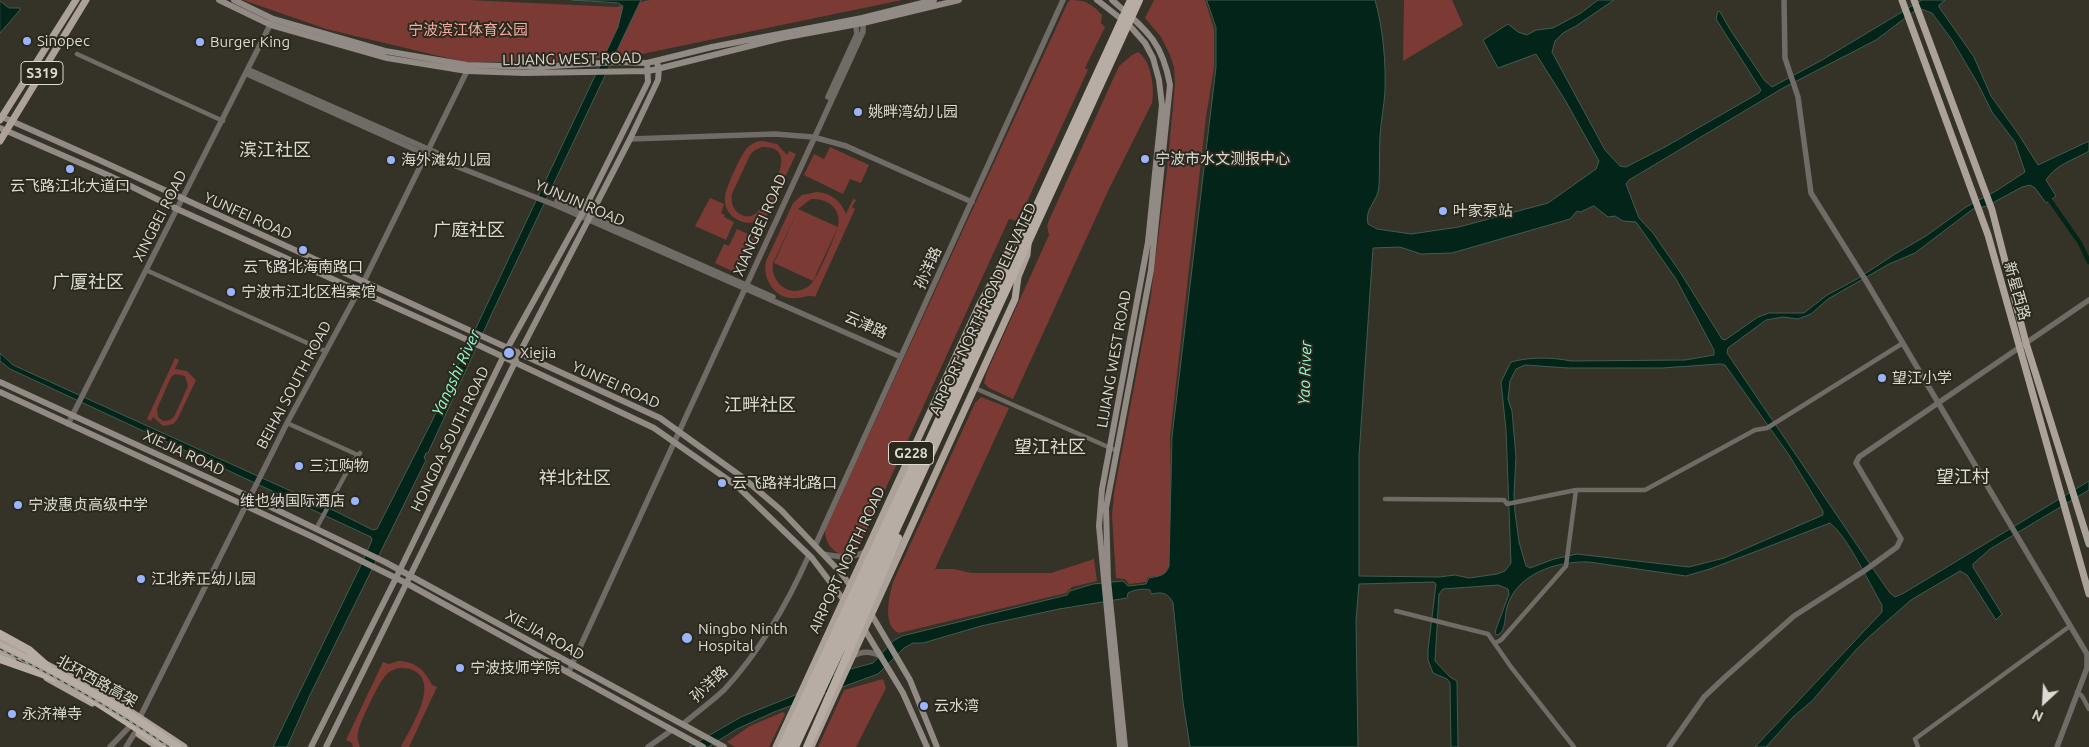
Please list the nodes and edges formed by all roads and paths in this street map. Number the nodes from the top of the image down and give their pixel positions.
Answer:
1 (76, 0) edge
2 (219, 0) edge
3 (234, 0) edge
4 (934, 0) edge
5 (959, 0) edge
6 (1063, 0) edge
7 (1097, 0) edge
8 (1112, 0) edge
9 (1131, 0) edge
10 (1139, 0) edge
11 (1784, 0) edge
12 (1902, 0) edge
13 (1914, 0) edge
14 (85, 2) edge
15 (859, 21) junction
16 (272, 22) junction
17 (1114, 44) junction
18 (77, 54) dead end
19 (657, 65) junction
20 (589, 67) junction
21 (648, 67) junction
22 (467, 68) junction
23 (248, 72) junction
24 (1, 118) edge
25 (12, 121) junction
26 (223, 121) junction
27 (3, 130) edge
28 (812, 136) junction
29 (630, 139) junction
30 (0, 141) edge
31 (426, 152) junction
32 (182, 199) junction
33 (972, 202) junction
34 (177, 209) junction
35 (582, 214) junction
36 (591, 218) junction
37 (1027, 226) junction
38 (1028, 244) junction
39 (146, 270) junction
40 (364, 281) junction
41 (744, 286) junction
42 (359, 290) junction
43 (2089, 300) edge
44 (1903, 343) junction
45 (2026, 343) junction
46 (507, 349) junction
47 (325, 351) junction
48 (519, 354) junction
49 (902, 356) junction
50 (504, 357) junction
51 (515, 362) junction
52 (0, 382) edge
53 (975, 388) junction
54 (0, 392) edge
55 (1937, 402) junction
56 (73, 413) junction
57 (287, 423) junction
58 (68, 424) junction
59 (678, 431) junction
60 (675, 441) junction
61 (1113, 449) junction
62 (920, 462) junction
63 (1576, 490) junction
64 (251, 496) junction
65 (1385, 499) dead end
66 (246, 507) junction
67 (317, 527) junction
68 (2089, 544) edge
69 (815, 546) junction
70 (865, 552) junction
71 (823, 554) junction
72 (809, 555) junction
73 (400, 570) junction
74 (410, 575) junction
75 (396, 578) junction
76 (406, 583) junction
77 (850, 585) junction
78 (2089, 594) edge
79 (844, 600) junction
80 (1108, 605) junction
81 (1396, 611) dead end
82 (872, 615) junction
83 (2070, 626) junction
84 (865, 630) junction
85 (0, 634) edge
86 (0, 642) edge
87 (1495, 643) junction
88 (0, 646) edge
89 (0, 653) edge
90 (853, 656) junction
91 (881, 656) junction
92 (0, 659) edge
93 (572, 664) junction
94 (569, 671) junction
95 (55, 676) junction
96 (2077, 692) junction
97 (2089, 709) edge
98 (140, 717) junction
99 (682, 724) junction
100 (132, 729) junction
101 (672, 730) junction
102 (110, 747) edge
103 (126, 747) edge
104 (158, 747) edge
105 (166, 747) edge
106 (177, 747) edge
107 (184, 747) edge
108 (311, 747) edge
109 (326, 747) edge
110 (648, 747) edge
111 (703, 747) edge
112 (724, 747) edge
113 (776, 747) edge
114 (782, 747) edge
115 (789, 747) edge
116 (795, 747) edge
117 (807, 747) edge
118 (811, 747) edge
119 (927, 747) edge
120 (937, 747) edge
121 (1120, 747) edge
122 (1125, 747) edge
123 (1574, 747) edge
124 (1669, 747) edge
125 (1918, 747) edge
126 (2057, 747) edge

1 - 24 main road, S319
2 - 16 main road, LIJIANG WEST ROAD
3 - 16 main road, LIJIANG WEST ROAD
4 - 15 main road, LIJIANG WEST ROAD
5 - 15 main road, LIJIANG WEST ROAD
6 - 33 street, 孙洋路
7 - 61 main road, LIJIANG WEST ROAD
8 - 61 main road, LIJIANG WEST ROAD
9 - 17 highway, G228
10 - 17 highway, G228
11 - 44 street
12 - 78 main road, 新星西路
13 - 45 main road, 新星西路
14 - 25 main road, S319
15 - 19 main road, LIJIANG WEST ROAD
15 - 28 street, XIANGBEI ROAD
16 - 22 main road, LIJIANG WEST ROAD
16 - 23 street, XINGBEI ROAD
17 - 37 highway, AIRPORT NORTH ROAD ELEVATED / G228
17 - 38 highway, AIRPORT NORTH ROAD ELEVATED / G228
18 - 26 street
19 - 21 main road, LIJIANG WEST ROAD
19 - 29 main road, HONGDA SOUTH ROAD
20 - 21 main road, LIJIANG WEST ROAD
20 - 21 main road, LIJIANG WEST ROAD
20 - 22 main road, LIJIANG WEST ROAD
21 - 35 main road, HONGDA SOUTH ROAD
22 - 31 street, BEIHAI SOUTH ROAD
23 - 26 street, XINGBEI ROAD
23 - 31 street, YUNJIN ROAD
24 - 25 main road, YUNFEI ROAD
25 - 27 main road, S319
25 - 32 main road, YUNFEI ROAD
26 - 32 street, XINGBEI ROAD
27 - 30 main road, S319
27 - 34 main road, YUNFEI ROAD
28 - 29 street
28 - 33 street
28 - 41 street, XIANGBEI ROAD
29 - 36 main road, HONGDA SOUTH ROAD
31 - 35 street, YUNJIN ROAD
31 - 40 street, BEIHAI SOUTH ROAD
32 - 34 street, XINGBEI ROAD
32 - 40 main road, YUNFEI ROAD
33 - 49 street, 孙洋路
34 - 39 street, XINGBEI ROAD
34 - 42 main road, YUNFEI ROAD
35 - 36 street, YUNJIN ROAD
35 - 46 main road, HONGDA SOUTH ROAD
36 - 41 street, YUNJIN ROAD
36 - 48 main road, HONGDA SOUTH ROAD
37 - 62 highway, AIRPORT NORTH ROAD ELEVATED / G228
37 - 70 main road, AIRPORT NORTH ROAD / G228
38 - 53 main road, G228
38 - 62 highway, AIRPORT NORTH ROAD ELEVATED / G228
39 - 47 street
39 - 56 street, XINGBEI ROAD
40 - 42 street, BEIHAI SOUTH ROAD
40 - 46 main road, YUNFEI ROAD
41 - 49 street, YUNJIN ROAD
41 - 59 street, XIANGBEI ROAD
42 - 47 street, BEIHAI SOUTH ROAD
42 - 50 main road, YUNFEI ROAD
43 - 45 street
44 - 55 street
44 - 63 street
45 - 55 street
45 - 68 main road, 新星西路
46 - 48 main road, YUNFEI ROAD
46 - 50 main road, HONGDA SOUTH ROAD
47 - 57 street, BEIHAI SOUTH ROAD
48 - 51 main road, HONGDA SOUTH ROAD
48 - 59 main road, YUNFEI ROAD
49 - 69 street, 孙洋路
50 - 51 main road, YUNFEI ROAD
50 - 73 main road, HONGDA SOUTH ROAD
51 - 60 main road, YUNFEI ROAD
51 - 74 main road, HONGDA SOUTH ROAD
52 - 56 main road, XIEJIA ROAD
53 - 61 street
53 - 82 main road, G228
54 - 58 main road, XIEJIA ROAD
55 - 83 street
55 - 124 street
56 - 58 street, XINGBEI ROAD
56 - 64 main road, XIEJIA ROAD
57 - 64 street, BEIHAI SOUTH ROAD
57 - 67 street
58 - 66 main road, XIEJIA ROAD
59 - 60 street, XIANGBEI ROAD
59 - 69 main road, YUNFEI ROAD
60 - 72 main road, YUNFEI ROAD
60 - 93 street, XIANGBEI ROAD
61 - 80 main road, LIJIANG WEST ROAD
62 - 114 highway
62 - 115 highway, AIRPORT NORTH ROAD ELEVATED
62 - 116 highway, AIRPORT NORTH ROAD ELEVATED
62 - 117 highway
63 - 65 street
63 - 87 street
64 - 66 street, BEIHAI SOUTH ROAD
64 - 67 main road, XIEJIA ROAD
66 - 75 main road, XIEJIA ROAD
66 - 98 street, BEIHAI SOUTH ROAD
67 - 73 main road, XIEJIA ROAD
69 - 71 main road, YUNFEI ROAD
70 - 71 street
70 - 77 main road, AIRPORT NORTH ROAD / G228
71 - 77 main road, YUNFEI ROAD
72 - 79 main road, YUNFEI ROAD
72 - 99 street, 孙洋路
73 - 74 main road, XIEJIA ROAD
73 - 75 main road, HONGDA SOUTH ROAD
74 - 76 main road, HONGDA SOUTH ROAD
74 - 93 main road, XIEJIA ROAD
75 - 76 main road, XIEJIA ROAD
75 - 108 main road, HONGDA SOUTH ROAD
76 - 94 main road, XIEJIA ROAD
76 - 109 main road, HONGDA SOUTH ROAD
77 - 79 main road, AIRPORT NORTH ROAD / G228
77 - 82 main road, YUNFEI ROAD
79 - 84 main road, YUNFEI ROAD
79 - 113 main road, AIRPORT NORTH ROAD / G228
80 - 121 main road, LIJIANG WEST ROAD
80 - 122 main road
81 - 87 street
82 - 84 main road, G228
82 - 120 main road, YUNFEI ROAD
83 - 96 street
83 - 125 street
84 - 90 main road, G228
84 - 91 main road, YUNFEI ROAD
85 - 95 highway
86 - 98 main road
87 - 123 street
88 - 95 highway, 北环西路高架
89 - 95 highway, 北环西路高架
89 - 100 main road
90 - 91 street
90 - 118 main road, G228
91 - 119 main road, YUNFEI ROAD
92 - 95 highway
93 - 94 street, XIANGBEI ROAD
93 - 99 main road, XIEJIA ROAD
94 - 101 main road, XIEJIA ROAD
95 - 105 highway, 北环西路高架
95 - 106 highway, 北环西路高架
96 - 97 street
96 - 126 street
98 - 100 street
98 - 107 main road
99 - 112 main road, XIEJIA ROAD
100 - 102 street
100 - 103 street
100 - 104 main road
101 - 110 street
101 - 111 main road, XIEJIA ROAD

